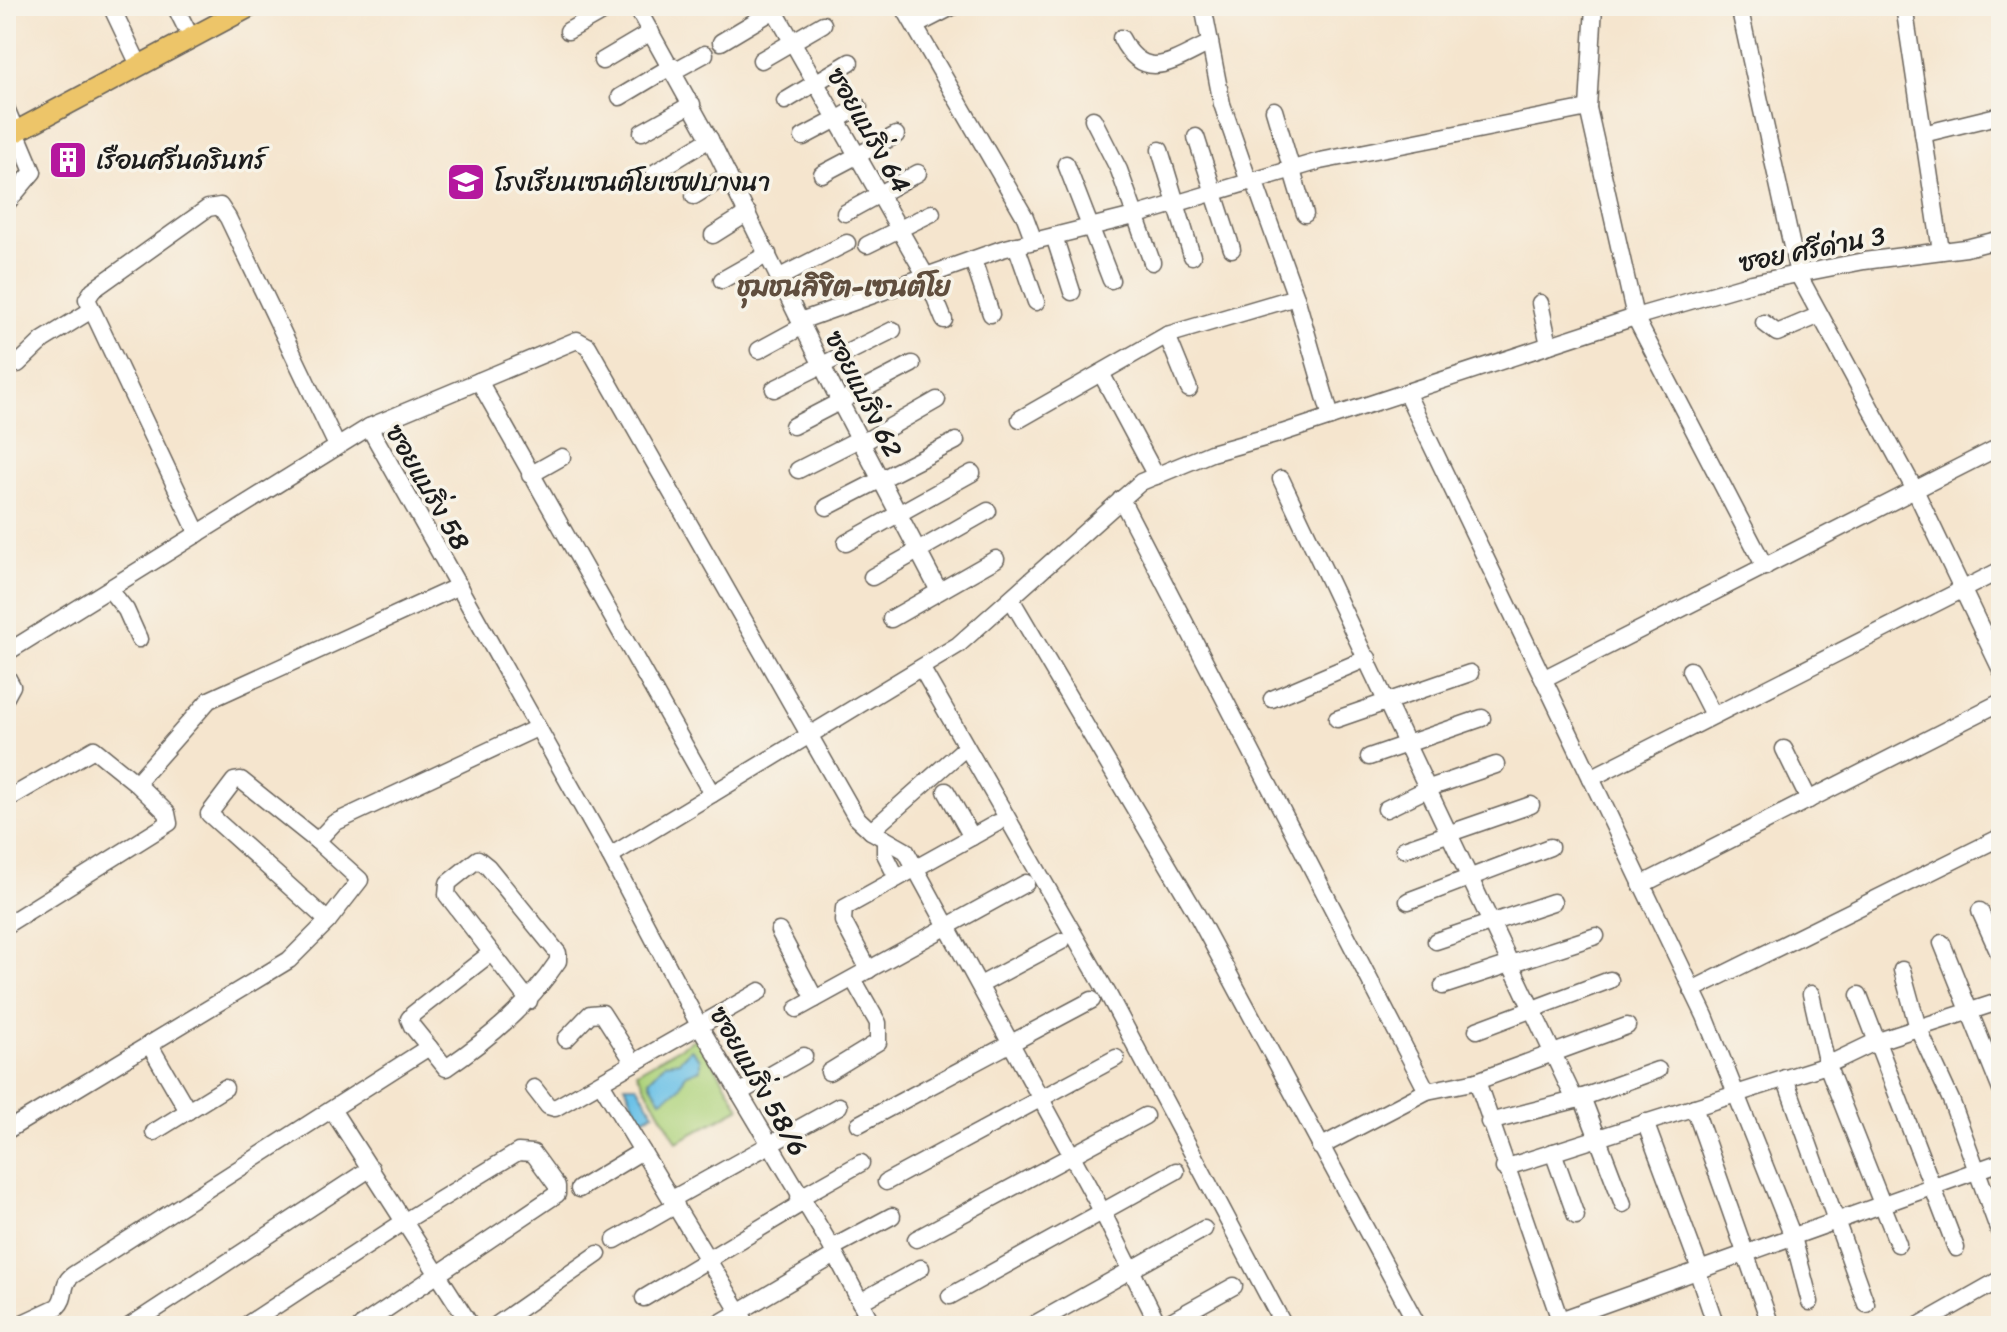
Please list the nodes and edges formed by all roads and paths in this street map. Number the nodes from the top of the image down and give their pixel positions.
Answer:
1 (111, 6) edge
2 (175, 6) edge
3 (612, 6) edge
4 (636, 6) edge
5 (903, 6) edge
6 (954, 6) edge
7 (1203, 6) edge
8 (1594, 6) edge
9 (1739, 6) edge
10 (1904, 6) edge
11 (247, 7) edge
12 (776, 7) edge
13 (823, 24) dead end
14 (915, 26) junction
15 (568, 31) dead end
16 (651, 32) junction
17 (191, 38) junction
18 (1121, 38) dead end
19 (721, 42) dead end
20 (792, 43) junction
21 (1210, 43) junction
22 (705, 54) dead end
23 (761, 60) dead end
24 (602, 61) dead end
25 (850, 62) dead end
26 (139, 65) junction
27 (673, 68) junction
28 (815, 84) junction
29 (620, 97) dead end
30 (785, 101) dead end
31 (692, 104) junction
32 (859, 107) dead end
33 (6, 108) edge
34 (1588, 108) junction
35 (1274, 110) dead end
36 (2001, 115) edge
37 (1093, 119) dead end
38 (835, 120) junction
39 (642, 132) dead end
40 (12, 134) edge
41 (1923, 134) junction
42 (896, 135) dead end
43 (803, 137) dead end
44 (1196, 137) dead end
45 (710, 139) junction
46 (1160, 150) dead end
47 (856, 156) junction
48 (1066, 164) dead end
49 (1292, 169) junction
50 (654, 173) dead end
51 (918, 173) dead end
52 (822, 174) dead end
53 (728, 175) junction
54 (1252, 181) junction
55 (1214, 192) junction
56 (878, 195) junction
57 (694, 196) dead end
58 (6, 204) edge
59 (1175, 204) junction
60 (748, 213) junction
61 (845, 213) dead end
62 (932, 213) dead end
63 (1305, 214) dead end
64 (1134, 216) junction
65 (1091, 227) junction
66 (898, 230) junction
67 (713, 235) dead end
68 (1054, 236) junction
69 (2001, 239) edge
70 (1034, 241) junction
71 (847, 243) dead end
72 (867, 245) dead end
73 (1016, 245) junction
74 (1232, 249) dead end
75 (1941, 251) junction
76 (768, 254) junction
77 (1192, 256) dead end
78 (973, 260) junction
79 (1152, 262) dead end
80 (1798, 274) junction
81 (780, 277) junction
82 (926, 278) junction
83 (722, 280) dead end
84 (1111, 280) dead end
85 (1072, 292) dead end
86 (1296, 297) junction
87 (1036, 302) dead end
88 (1540, 303) dead end
89 (90, 311) junction
90 (991, 314) dead end
91 (1820, 315) junction
92 (1635, 317) junction
93 (944, 320) dead end
94 (802, 323) junction
95 (1764, 323) dead end
96 (893, 330) dead end
97 (1167, 335) junction
98 (1549, 345) junction
99 (759, 350) dead end
100 (18, 364) dead end
101 (912, 364) dead end
102 (822, 365) junction
103 (1101, 373) junction
104 (479, 381) junction
105 (774, 389) dead end
106 (1189, 389) dead end
107 (1406, 392) junction
108 (937, 400) dead end
109 (840, 402) junction
110 (1331, 417) junction
111 (1020, 419) dead end
112 (793, 426) dead end
113 (369, 427) junction
114 (860, 441) junction
115 (956, 441) dead end
116 (337, 446) junction
117 (2001, 446) edge
118 (562, 457) dead end
119 (798, 470) dead end
120 (972, 473) dead end
121 (530, 475) junction
122 (1156, 476) junction
123 (880, 479) junction
124 (1281, 479) dead end
125 (1915, 490) junction
126 (1121, 499) junction
127 (827, 507) dead end
128 (988, 511) dead end
129 (899, 514) junction
130 (198, 534) junction
131 (846, 543) dead end
132 (917, 550) junction
133 (996, 559) dead end
134 (1765, 567) junction
135 (2001, 570) edge
136 (872, 577) dead end
137 (459, 586) junction
138 (1962, 588) junction
139 (110, 590) junction
140 (939, 591) junction
141 (1011, 599) junction
142 (891, 619) dead end
143 (139, 639) dead end
144 (6, 653) edge
145 (1368, 658) junction
146 (922, 669) junction
147 (1690, 670) dead end
148 (2001, 670) edge
149 (1470, 673) dead end
150 (6, 675) edge
151 (1543, 679) junction
152 (6, 697) edge
153 (1272, 699) dead end
154 (1389, 702) junction
155 (2001, 702) edge
156 (1713, 715) junction
157 (1482, 718) dead end
158 (1337, 719) dead end
159 (537, 728) junction
160 (811, 734) junction
161 (1408, 742) junction
162 (966, 747) junction
163 (1784, 749) dead end
164 (1369, 757) dead end
165 (1496, 765) dead end
166 (1591, 778) junction
167 (136, 783) junction
168 (1429, 788) junction
169 (946, 791) dead end
170 (712, 794) junction
171 (6, 800) edge
172 (1809, 800) junction
173 (1531, 805) dead end
174 (1386, 809) dead end
175 (997, 823) dead end
176 (1450, 833) junction
177 (878, 835) junction
178 (972, 837) junction
179 (2001, 837) edge
180 (317, 841) junction
181 (1550, 847) dead end
182 (1404, 849) dead end
183 (610, 856) junction
184 (916, 868) junction
185 (1470, 877) junction
186 (897, 878) junction
187 (1026, 883) dead end
188 (1641, 885) junction
189 (1408, 901) dead end
190 (1553, 902) dead end
191 (1980, 911) dead end
192 (328, 921) junction
193 (1491, 921) junction
194 (6, 925) edge
195 (948, 927) junction
196 (779, 931) dead end
197 (1596, 936) dead end
198 (1062, 941) dead end
199 (1436, 941) dead end
200 (1942, 943) dead end
201 (491, 953) junction
202 (2001, 958) edge
203 (1510, 963) junction
204 (869, 970) junction
205 (1902, 970) dead end
206 (853, 979) junction
207 (1610, 980) dead end
208 (980, 985) junction
209 (1443, 986) dead end
210 (1692, 990) junction
211 (760, 991) dead end
212 (1811, 994) dead end
213 (1859, 995) dead end
214 (815, 999) junction
215 (1092, 1000) dead end
216 (529, 1001) junction
217 (2001, 1001) edge
218 (797, 1009) dead end
219 (1531, 1009) junction
220 (1971, 1011) junction
221 (1627, 1026) dead end
222 (700, 1027) junction
223 (1918, 1028) junction
224 (1477, 1030) dead end
225 (566, 1039) dead end
226 (1009, 1042) junction
227 (1875, 1042) junction
228 (149, 1044) junction
229 (429, 1047) junction
230 (1551, 1053) junction
231 (804, 1056) dead end
232 (1116, 1058) dead end
233 (634, 1063) junction
234 (1827, 1065) junction
235 (1658, 1070) dead end
236 (829, 1072) dead end
237 (1785, 1078) junction
238 (1477, 1081) junction
239 (601, 1083) junction
240 (225, 1088) dead end
241 (534, 1088) dead end
242 (2001, 1090) edge
243 (1427, 1091) junction
244 (739, 1093) junction
245 (1736, 1094) junction
246 (1039, 1098) junction
247 (1579, 1098) junction
248 (839, 1106) dead end
249 (1694, 1107) junction
250 (188, 1111) junction
251 (333, 1111) junction
252 (1145, 1116) dead end
253 (1489, 1122) junction
254 (1645, 1122) junction
255 (859, 1124) dead end
256 (6, 1131) edge
257 (154, 1132) dead end
258 (1598, 1138) junction
259 (767, 1144) junction
260 (1320, 1147) junction
261 (642, 1151) junction
262 (1553, 1152) junction
263 (1072, 1156) junction
264 (2001, 1162) edge
265 (861, 1163) dead end
266 (371, 1168) junction
267 (1504, 1168) junction
268 (1176, 1171) dead end
269 (1976, 1171) junction
270 (886, 1182) dead end
271 (1932, 1187) junction
272 (579, 1189) dead end
273 (801, 1200) junction
274 (674, 1202) junction
275 (1623, 1204) dead end
276 (1884, 1204) junction
277 (1103, 1213) junction
278 (892, 1216) dead end
279 (1576, 1216) dead end
280 (405, 1221) junction
281 (1838, 1221) junction
282 (1204, 1229) dead end
283 (1999, 1231) edge
284 (1793, 1237) junction
285 (916, 1239) dead end
286 (615, 1240) dead end
287 (1898, 1244) dead end
288 (1956, 1248) dead end
289 (834, 1252) junction
290 (598, 1254) dead end
291 (1746, 1254) junction
292 (708, 1258) junction
293 (921, 1268) dead end
294 (1129, 1271) junction
295 (1699, 1273) junction
296 (440, 1274) junction
297 (2001, 1279) edge
298 (1234, 1286) dead end
299 (950, 1296) dead end
300 (644, 1298) dead end
301 (1810, 1302) dead end
302 (1866, 1304) dead end
303 (738, 1311) junction
304 (867, 1315) edge
305 (1561, 1323) edge
306 (16, 1326) edge
307 (130, 1326) edge
308 (245, 1326) edge
309 (361, 1326) edge
310 (471, 1326) edge
311 (495, 1326) edge
312 (715, 1326) edge
313 (748, 1326) edge
314 (849, 1326) edge
315 (1031, 1326) edge
316 (1160, 1326) edge
317 (1284, 1326) edge
318 (1418, 1326) edge
319 (1716, 1326) edge
320 (1771, 1326) edge
321 (1918, 1326) edge

1 - 26 street
2 - 17 street
3 - 15 street
4 - 16 street, ซอยแบริ่ง 62
5 - 14 street
6 - 14 street
7 - 21 street
8 - 34 street
9 - 80 street
10 - 41 street
11 - 17 main road
12 - 19 street
12 - 20 street, ซอยแบริ่ง 64
13 - 20 street
14 - 70 street
16 - 24 street
16 - 27 street, ซอยแบริ่ง 62
17 - 26 main road
18 - 21 street
20 - 23 street
20 - 28 street, ซอยแบริ่ง 64
21 - 54 street
22 - 27 street
25 - 28 street
26 - 40 main road
27 - 29 street
27 - 31 street, ซอยแบริ่ง 62
28 - 30 street
28 - 38 street, ซอยแบริ่ง 64
31 - 39 street
31 - 45 street, ซอยแบริ่ง 62
32 - 38 street
33 - 40 street
34 - 49 street
34 - 92 street
35 - 49 street
36 - 41 street
37 - 64 street
38 - 43 street
38 - 47 street, ซอยแบริ่ง 64
40 - 58 street
41 - 75 street
42 - 47 street
44 - 55 street
45 - 50 street
45 - 53 street, ซอยแบริ่ง 62
46 - 59 street
47 - 52 street
47 - 56 street, ซอยแบริ่ง 64
48 - 65 street
49 - 54 street
49 - 63 street
51 - 56 street
53 - 57 street
53 - 60 street, ซอยแบริ่ง 62
54 - 55 street
54 - 86 street
55 - 59 street
55 - 74 street
56 - 61 street
56 - 66 street, ซอยแบริ่ง 64
59 - 64 street
59 - 77 street
60 - 67 street
60 - 76 street, ซอยแบริ่ง 62
62 - 66 street
64 - 65 street
64 - 79 street
65 - 68 street
65 - 84 street
66 - 72 street
66 - 82 street, ซอยแบริ่ง 64
68 - 70 street
68 - 85 street
69 - 75 street, ซอย ศรีด่าน 3
70 - 73 street
71 - 81 street
73 - 78 street
73 - 87 street
75 - 80 street, ซอย ศรีด่าน 3
76 - 81 street, ซอยแบริ่ง 62
76 - 83 street
78 - 82 street
78 - 90 street
80 - 91 street
80 - 92 street, ซอย ศรีด่าน 3
81 - 94 street, ซอยแบริ่ง 62
82 - 93 street, ซอยแบริ่ง 64
82 - 94 street
86 - 97 street
86 - 110 street
88 - 98 street
89 - 100 street
89 - 116 street
89 - 130 street
91 - 95 street
91 - 125 street
92 - 98 street, ซอย ศรีด่าน 3
92 - 134 street
94 - 99 street
94 - 102 street, ซอยแบริ่ง 62
96 - 102 street
97 - 103 street
97 - 106 street
98 - 107 street, ซอย ศรีด่าน 3
101 - 109 street
102 - 105 street
102 - 109 street, ซอยแบริ่ง 62
103 - 111 street
103 - 122 street
104 - 113 street
104 - 121 street
104 - 160 street
107 - 110 street, ซอย ศรีด่าน 3
107 - 151 street
108 - 114 street
109 - 112 street
109 - 114 street, ซอยแบริ่ง 62
110 - 122 street, ซอย ศรีด่าน 3
113 - 116 street, ซอยแบริ่ง 58
113 - 137 street, ซอยแบริ่ง 58
114 - 119 street
114 - 123 street, ซอยแบริ่ง 62
115 - 123 street
116 - 130 street, ซอยแบริ่ง 58
117 - 125 street
118 - 121 street
120 - 129 street
121 - 170 street
122 - 126 street, ซอย ศรีด่าน 3
123 - 127 street
123 - 129 street, ซอยแบริ่ง 62
124 - 145 street
125 - 134 street
125 - 138 street
126 - 141 street, ซอย ศรีด่าน 3
126 - 243 street
128 - 132 street
129 - 131 street
129 - 132 street, ซอยแบริ่ง 62
130 - 139 street, ซอยแบริ่ง 58
132 - 136 street
132 - 140 street, ซอยแบริ่ง 62
133 - 140 street
134 - 151 street
135 - 138 street
137 - 159 street, ซอยแบริ่ง 58
137 - 167 street
138 - 148 street
138 - 156 street
139 - 143 street
139 - 144 street, ซอยแบริ่ง 58
140 - 142 street
141 - 146 street, ซอย ศรีด่าน 3
141 - 260 street
145 - 153 street
145 - 154 street
146 - 160 street, ซอย ศรีด่าน 3
146 - 162 street
147 - 156 street
149 - 154 street
150 - 152 street
151 - 166 street
154 - 158 street
154 - 161 street
155 - 172 street
156 - 166 street
157 - 161 street
159 - 180 street
159 - 183 street, ซอยแบริ่ง 58
160 - 170 street, ซอย ศรีด่าน 3
160 - 177 street
161 - 164 street
161 - 168 street
162 - 177 street
162 - 317 street
163 - 172 street
165 - 168 street
166 - 188 street
167 - 171 street
167 - 194 street
168 - 174 street
168 - 176 street
169 - 178 street
170 - 183 street, ซอย ศรีด่าน 3
172 - 188 street
173 - 176 street
175 - 178 street
176 - 182 street
176 - 185 street
177 - 184 street
177 - 186 street
178 - 184 street
179 - 210 street
180 - 192 street
180 - 192 street
181 - 185 street
183 - 222 street, ซอยแบริ่ง 58/6
184 - 186 street
184 - 195 street
185 - 189 street
185 - 193 street
186 - 204 street
187 - 195 street
188 - 210 street
190 - 193 street
191 - 202 street
192 - 228 street
193 - 199 street
193 - 203 street
195 - 204 street
195 - 208 street
196 - 214 street
197 - 203 street
198 - 208 street
200 - 220 street
201 - 216 street
201 - 216 street
201 - 229 street
203 - 209 street
203 - 219 street
204 - 206 street
205 - 223 street
206 - 214 street
206 - 236 street
207 - 219 street
208 - 226 street
210 - 245 street
211 - 222 street
212 - 234 street
213 - 227 street
214 - 218 street
215 - 226 street
216 - 229 street
217 - 220 street
219 - 224 street
219 - 230 street
220 - 223 street
220 - 242 street
221 - 230 street
222 - 233 street
222 - 244 street, ซอยแบริ่ง 58/6
223 - 227 street
223 - 269 street
225 - 233 street
226 - 246 street
226 - 255 street
227 - 234 street
227 - 271 street
228 - 250 street
228 - 256 street
229 - 251 street
230 - 238 street
230 - 247 street
231 - 244 street
232 - 246 street
233 - 239 street
234 - 237 street
234 - 276 street
235 - 247 street
237 - 245 street
237 - 281 street
238 - 243 street
238 - 253 street
239 - 241 street
239 - 261 street
240 - 250 street
243 - 260 street
244 - 259 street, ซอยแบริ่ง 58/6
245 - 249 street
245 - 284 street
246 - 263 street
246 - 270 street
247 - 253 street
247 - 258 street
248 - 259 street
249 - 254 street
249 - 291 street
250 - 257 street
251 - 266 street
251 - 306 street
252 - 263 street
253 - 267 street
254 - 258 street
254 - 295 street
258 - 262 street
258 - 275 street
259 - 273 street, ซอยแบริ่ง 58/6
259 - 274 street
260 - 318 street
261 - 272 street
261 - 274 street
262 - 267 street
262 - 279 street
263 - 277 street
263 - 285 street
264 - 269 street
265 - 273 street
266 - 280 street
266 - 307 street
267 - 305 street
268 - 277 street
269 - 271 street
269 - 283 street
271 - 276 street
271 - 288 street
273 - 289 street, ซอยแบริ่ง 58/6
273 - 292 street
274 - 286 street
274 - 292 street
276 - 281 street
276 - 287 street
277 - 294 street
277 - 299 street
278 - 289 street
280 - 296 street
280 - 296 street
280 - 308 street
281 - 284 street
281 - 302 street
282 - 294 street
284 - 291 street
284 - 301 street
289 - 303 street
289 - 304 street, ซอยแบริ่ง 58/6
290 - 311 street
291 - 295 street
291 - 320 street
292 - 300 street
292 - 303 street
293 - 304 street
294 - 315 street
294 - 316 street
295 - 305 street
295 - 319 street
296 - 309 street
296 - 310 street
297 - 321 street
298 - 316 street
303 - 312 street
303 - 313 street
304 - 314 street

